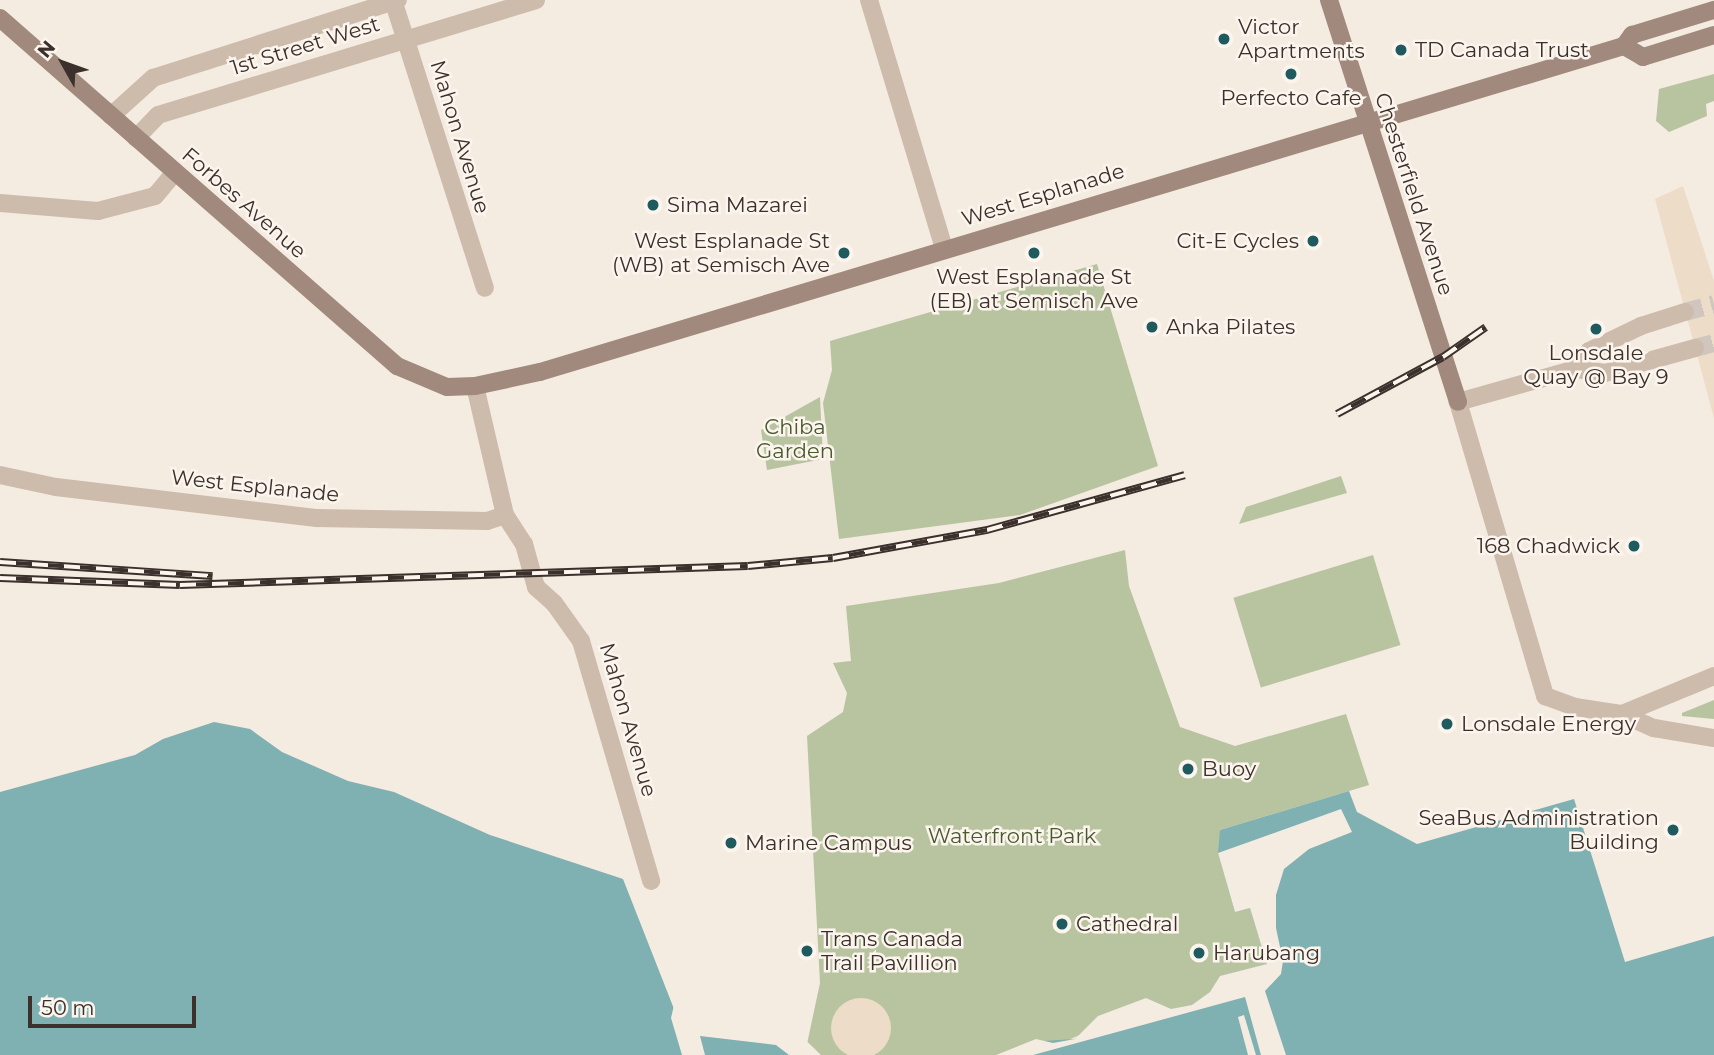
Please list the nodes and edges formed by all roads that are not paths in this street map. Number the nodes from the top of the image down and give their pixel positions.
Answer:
1 (395, 0) edge
2 (536, 0) edge
3 (869, 0) edge
4 (1329, 0) edge
5 (1714, 10) edge
6 (0, 18) edge
7 (1714, 35) edge
8 (405, 38) junction
9 (1624, 46) junction
10 (111, 116) junction
11 (1367, 122) junction
12 (136, 138) junction
13 (175, 172) junction
14 (0, 203) edge
15 (944, 249) junction
16 (485, 288) dead end
17 (1685, 312) tunnel mouth
18 (1695, 348) tunnel mouth
19 (1576, 369) junction
20 (475, 386) junction
21 (1458, 402) junction
22 (0, 475) edge
23 (505, 514) junction
24 (1714, 676) edge
25 (1622, 714) junction
26 (1714, 738) edge
27 (651, 881) dead end

1 - 8 street, Mahon Avenue
1 - 10 street
2 - 8 street, 1st Street West
3 - 15 street
4 - 11 main road, Chesterfield Avenue
5 - 9 main road, West Esplanade
6 - 10 main road, Forbes Avenue
7 - 9 main road, West Esplanade
8 - 12 street, 1st Street West
8 - 16 street, Mahon Avenue
9 - 11 main road, West Esplanade
10 - 12 main road, Forbes Avenue
11 - 15 main road, West Esplanade
11 - 21 main road, Chesterfield Avenue
12 - 13 main road, Forbes Avenue
13 - 14 street
13 - 20 main road, Forbes Avenue
15 - 20 main road, West Esplanade
17 - 19 street
18 - 19 street
19 - 21 street
20 - 23 street, Mahon Avenue
21 - 25 street
22 - 23 street, West Esplanade
23 - 27 street, Mahon Avenue
24 - 25 street
25 - 26 street

